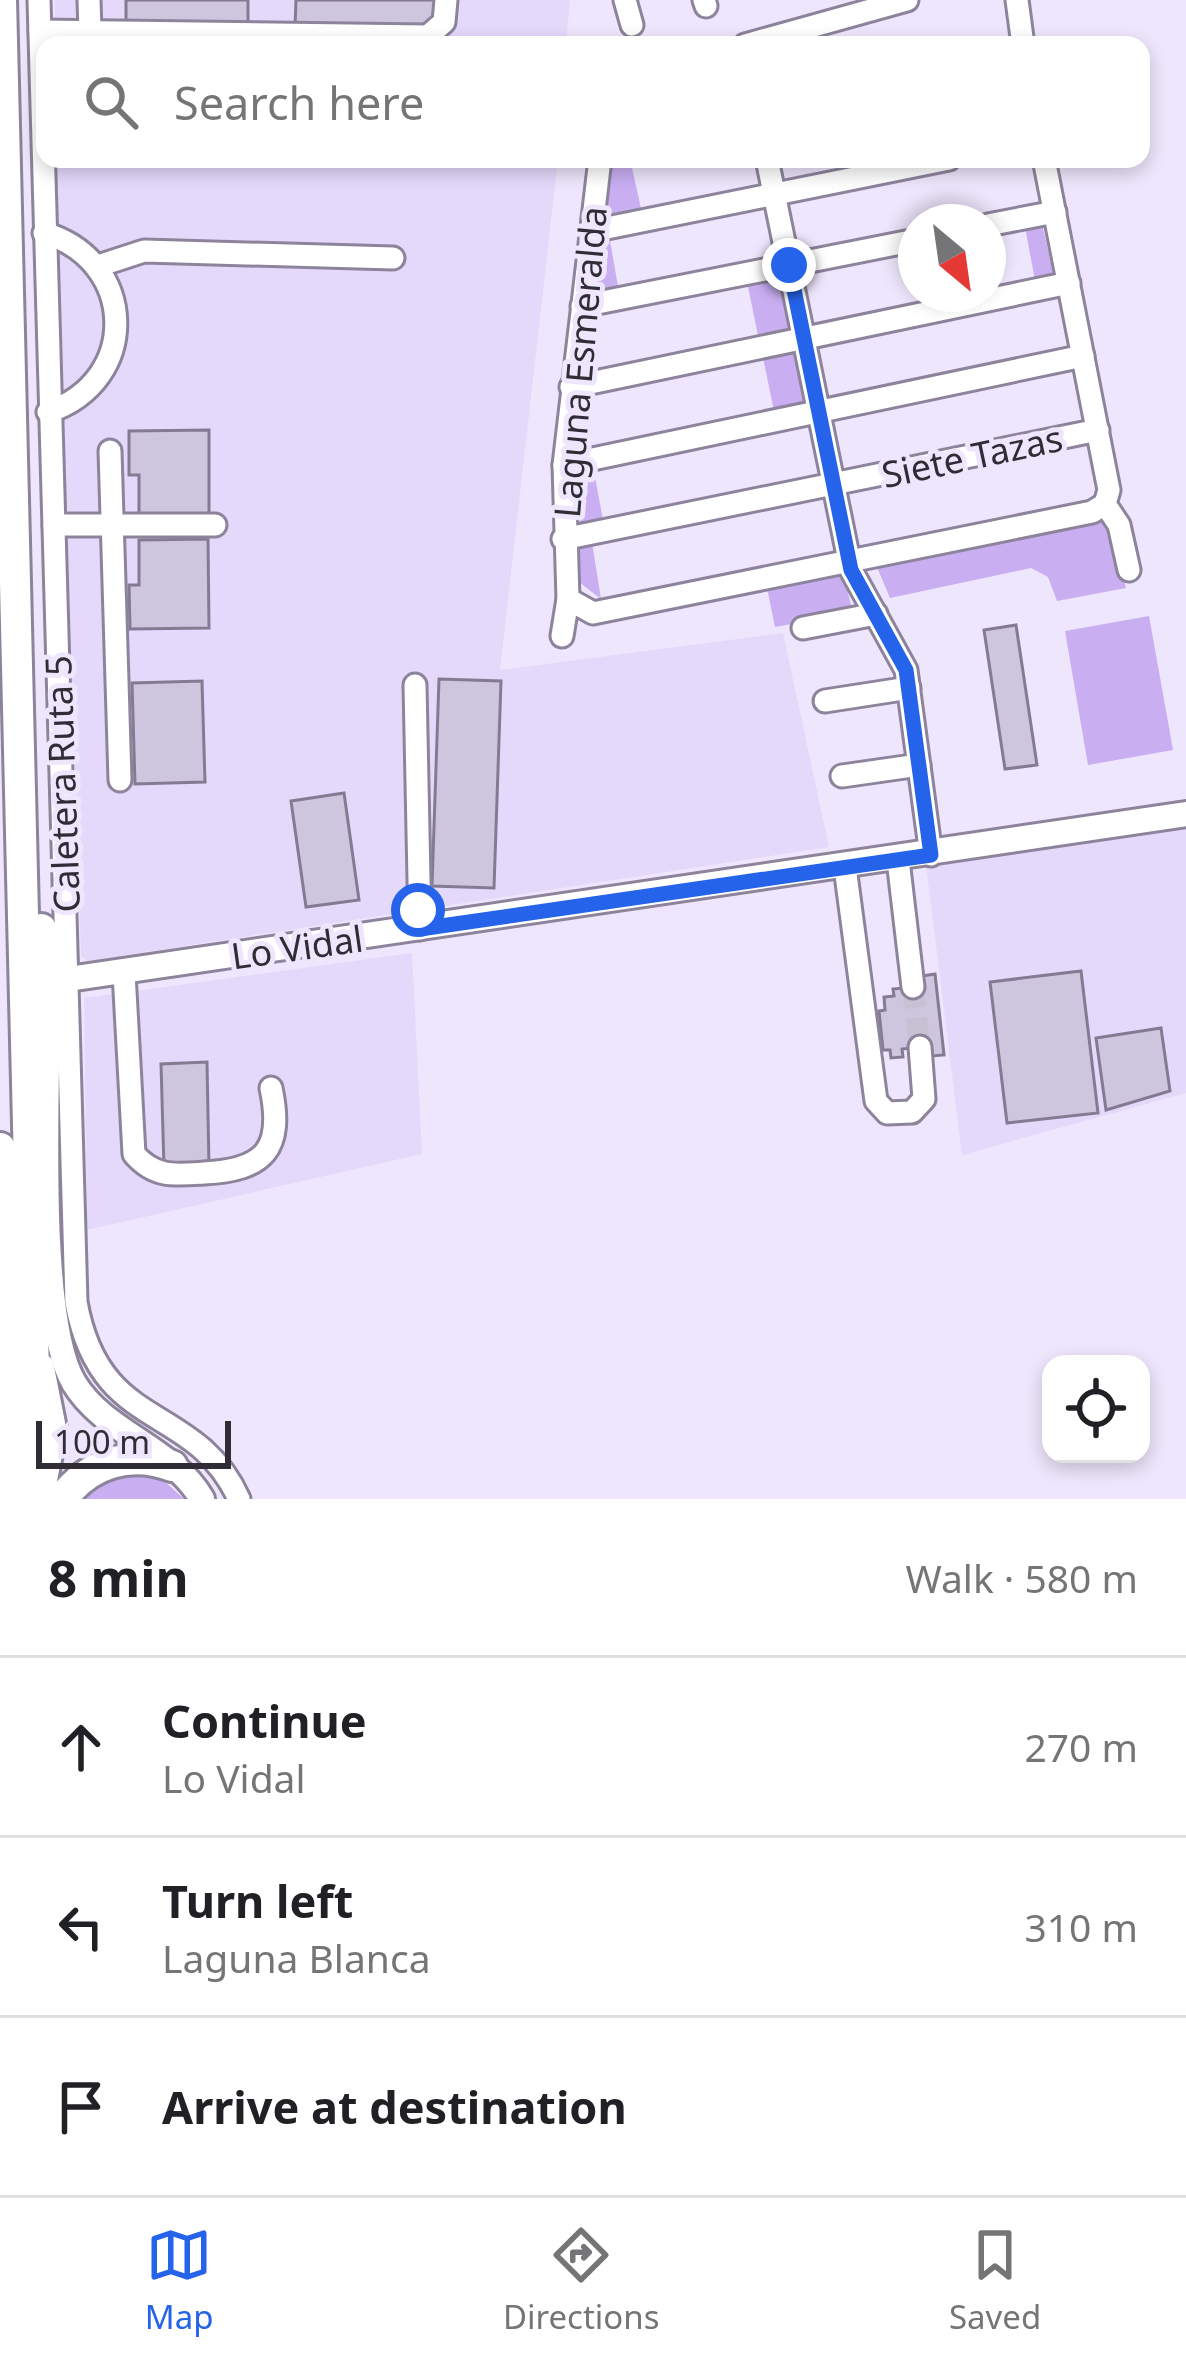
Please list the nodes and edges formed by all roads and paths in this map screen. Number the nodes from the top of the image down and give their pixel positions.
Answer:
1 (1, 0) edge
2 (39, 0) edge
3 (89, 0) edge
4 (446, 0) edge
5 (625, 0) edge
6 (907, 0) edge
7 (1017, 0) edge
8 (632, 25) dead end
9 (40, 32) junction
10 (90, 32) junction
11 (40, 36) edge
12 (778, 36) edge
13 (1022, 36) edge
14 (44, 168) edge
15 (599, 168) edge
16 (769, 168) edge
17 (904, 168) edge
18 (1046, 168) edge
19 (775, 194) junction
20 (1055, 212) junction
21 (1006, 222) edge
22 (592, 231) junction
23 (44, 233) junction
24 (898, 244) edge
25 (393, 258) dead end
26 (789, 265) junction
27 (98, 266) junction
28 (1069, 283) junction
29 (582, 306) junction
30 (804, 338) junction
31 (1083, 356) junction
32 (571, 387) junction
33 (819, 411) junction
34 (48, 412) junction
35 (1098, 430) junction
36 (110, 451) dead end
37 (564, 465) junction
38 (834, 484) junction
39 (1106, 504) junction
40 (113, 524) junction
41 (54, 525) junction
42 (215, 525) dead end
43 (563, 539) junction
44 (849, 560) junction
45 (1129, 570) dead end
46 (568, 599) junction
47 (876, 614) junction
48 (803, 628) dead end
49 (562, 636) dead end
50 (415, 685) dead end
51 (909, 688) junction
52 (825, 701) dead end
53 (919, 765) junction
54 (842, 776) dead end
55 (120, 780) dead end
56 (22, 781) junction
57 (1186, 814) edge
58 (931, 855) junction
59 (898, 860) junction
60 (845, 867) junction
61 (420, 929) junction
62 (124, 973) junction
63 (58, 981) junction
64 (913, 987) tunnel mouth
65 (920, 1047) tunnel mouth
66 (271, 1088) dead end
67 (0, 1148) edge
68 (172, 1466) junction
69 (21, 1497) edge
70 (62, 1499) edge
71 (202, 1499) edge
72 (239, 1499) edge

1 - 56 highway
2 - 9 street, Caletera Ruta 5
3 - 10 street
4 - 10 street
5 - 8 street
6 - 12 street
7 - 13 street
9 - 10 street
9 - 11 street, Caletera Ruta 5
14 - 23 street, Caletera Ruta 5
15 - 22 street, Laguna Esmeralda
16 - 19 street
17 - 19 street
18 - 20 street
19 - 22 street
19 - 26 street
20 - 21 street
20 - 28 street
22 - 29 street, Laguna Esmeralda
23 - 27 street
23 - 34 street, Caletera Ruta 5
24 - 26 street
25 - 27 street
26 - 29 street
26 - 30 street
27 - 34 street
28 - 30 street
28 - 31 street
29 - 32 street, Laguna Esmeralda
30 - 32 street
30 - 33 street
31 - 33 street
31 - 35 street
32 - 37 street, Laguna Esmeralda
33 - 37 street
33 - 38 street
34 - 41 street, Caletera Ruta 5
35 - 38 street, Siete Tazas
35 - 39 street
36 - 40 street
37 - 43 street, Laguna Esmeralda
38 - 43 street, Siete Tazas
38 - 44 street
39 - 44 street
39 - 45 street
40 - 41 street
40 - 42 street
40 - 55 street
41 - 63 street, Caletera Ruta 5
43 - 46 street, Laguna Esmeralda
44 - 46 street
44 - 47 street
46 - 49 street, Laguna Esmeralda
47 - 48 street
47 - 51 street
50 - 61 street
51 - 52 street
51 - 53 street
53 - 54 street
53 - 58 street
56 - 63 highway
56 - 69 highway
57 - 58 main road, Lo Vidal
58 - 59 main road, Lo Vidal
59 - 60 main road, Lo Vidal
59 - 64 street
60 - 61 main road, Lo Vidal
60 - 65 street
61 - 62 main road, Lo Vidal
62 - 63 main road, Lo Vidal
62 - 66 street
63 - 68 main road
63 - 72 street, Caletera Ruta 5
67 - 69 highway
68 - 70 highway
68 - 71 main road

